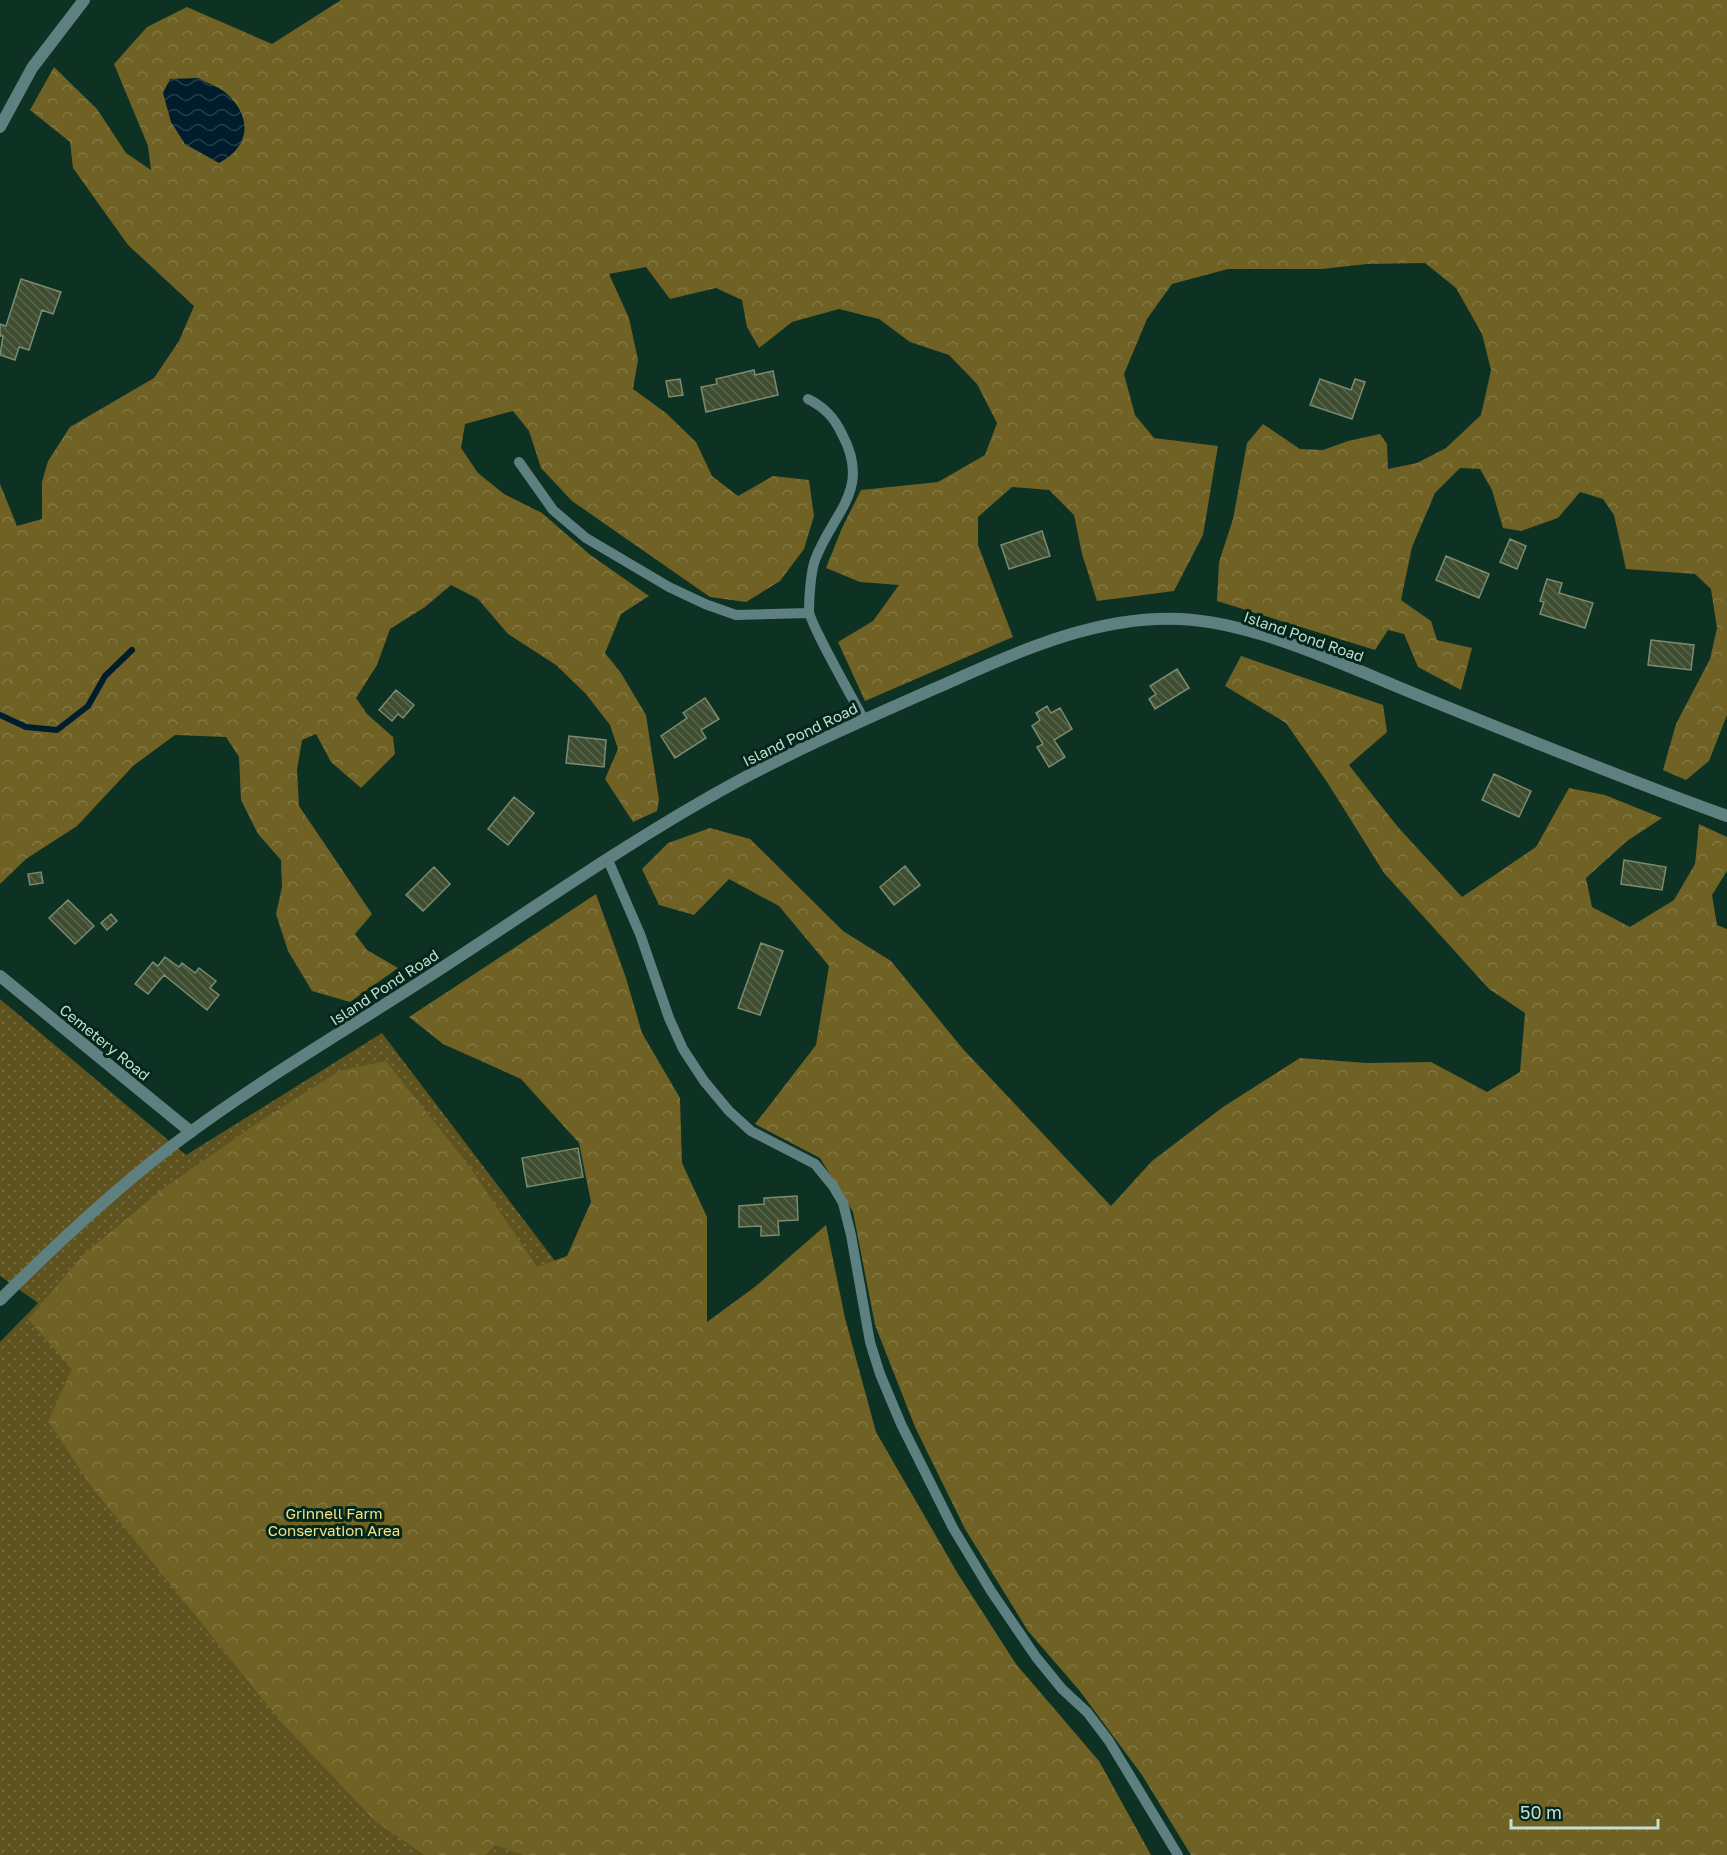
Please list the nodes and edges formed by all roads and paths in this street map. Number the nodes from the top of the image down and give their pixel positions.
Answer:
1 (84, 0) edge
2 (0, 126) edge
3 (808, 399) dead end
4 (519, 462) dead end
5 (808, 613) junction
6 (864, 720) junction
7 (1727, 816) edge
8 (608, 860) junction
9 (0, 976) edge
10 (191, 1132) junction
11 (0, 1300) edge
12 (1178, 1855) edge

1 - 2 street
3 - 5 lane
4 - 5 lane
5 - 6 lane
6 - 7 street, Island Pond Road
6 - 8 street, Island Pond Road
8 - 10 street, Island Pond Road
8 - 12 lane
9 - 10 street, Cemetery Road
10 - 11 street, Island Pond Road

